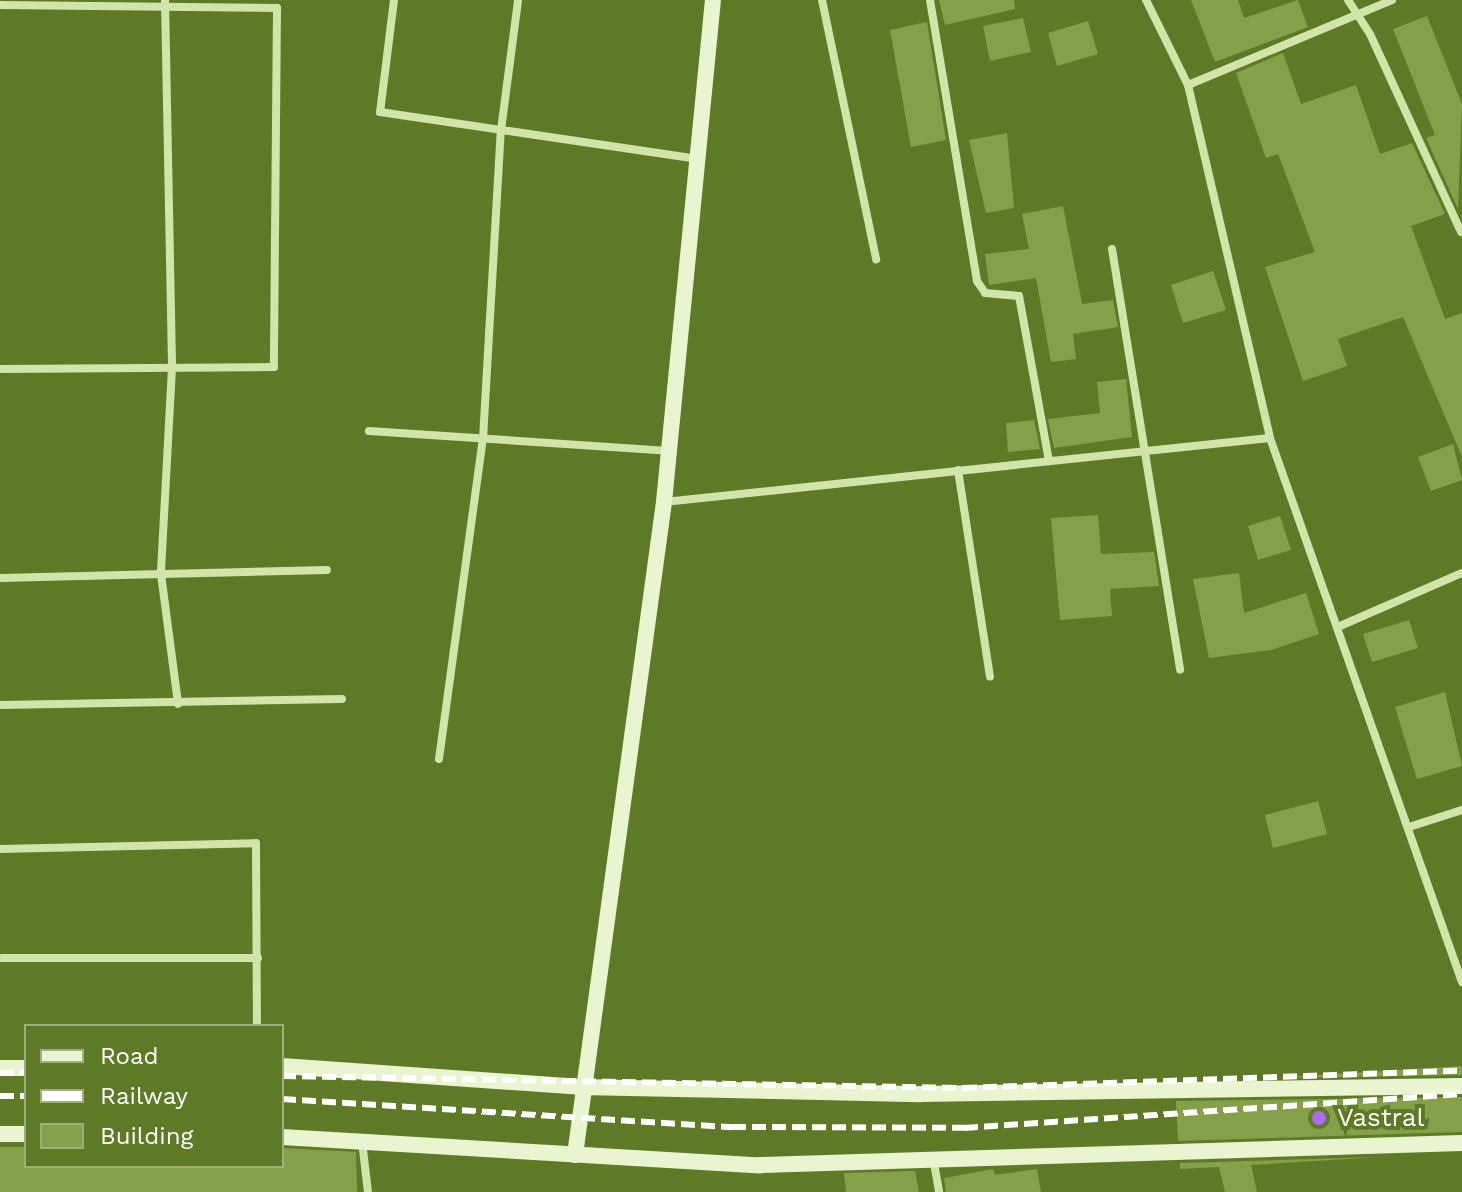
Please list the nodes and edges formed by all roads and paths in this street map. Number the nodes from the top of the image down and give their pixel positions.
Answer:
1 (394, 0) edge
2 (518, 0) edge
3 (713, 0) edge
4 (822, 0) edge
5 (930, 0) edge
6 (1146, 0) edge
7 (1348, 0) edge
8 (1392, 0) edge
9 (165, 3) edge
10 (277, 4) edge
11 (0, 5) edge
12 (1354, 16) junction
13 (1188, 85) junction
14 (501, 130) junction
15 (698, 159) junction
16 (1461, 232) edge
17 (1112, 249) dead end
18 (876, 259) dead end
19 (172, 368) junction
20 (0, 369) edge
21 (369, 431) dead end
22 (1270, 438) junction
23 (483, 439) junction
24 (1147, 450) junction
25 (669, 452) junction
26 (1049, 461) junction
27 (958, 470) junction
28 (664, 502) junction
29 (327, 570) dead end
30 (1462, 573) edge
31 (161, 574) junction
32 (0, 578) edge
33 (1340, 626) junction
34 (1180, 670) dead end
35 (990, 677) dead end
36 (342, 699) dead end
37 (178, 704) junction
38 (0, 705) edge
39 (439, 759) dead end
40 (1462, 810) edge
41 (1409, 827) junction
42 (0, 849) edge
43 (2, 958) dead end
44 (258, 958) junction
45 (1462, 982) edge
46 (257, 1024) edge
47 (284, 1066) edge
48 (0, 1068) edge
49 (24, 1068) edge
50 (1462, 1086) edge
51 (580, 1087) junction
52 (0, 1134) edge
53 (24, 1134) edge
54 (284, 1137) edge
55 (361, 1140) junction
56 (1462, 1143) edge
57 (575, 1155) junction
58 (934, 1163) junction
59 (368, 1192) edge
60 (939, 1192) edge

1 - 14 street
2 - 14 street
3 - 15 main road
4 - 18 street
5 - 26 street
6 - 13 street
7 - 12 street
8 - 12 street
9 - 10 street
9 - 11 street
9 - 19 street
10 - 19 street
12 - 13 street
12 - 16 street
13 - 22 street
14 - 15 street
14 - 23 street
15 - 25 main road
17 - 24 street
19 - 20 street
19 - 31 street
21 - 23 street
22 - 24 street
22 - 33 street
23 - 25 street
23 - 39 street
24 - 26 street
24 - 34 street
25 - 28 main road
26 - 27 street
27 - 28 street
27 - 35 street
28 - 51 main road
29 - 31 street
30 - 33 street
31 - 32 street
31 - 37 street
33 - 41 street
36 - 37 street
37 - 38 street
40 - 41 street
41 - 45 street
42 - 44 street
43 - 44 street
44 - 46 street
47 - 51 main road
48 - 49 main road
50 - 51 main road
51 - 57 main road
52 - 53 main road
54 - 55 main road
55 - 57 main road
55 - 59 street
56 - 58 main road
57 - 58 main road
58 - 60 street

